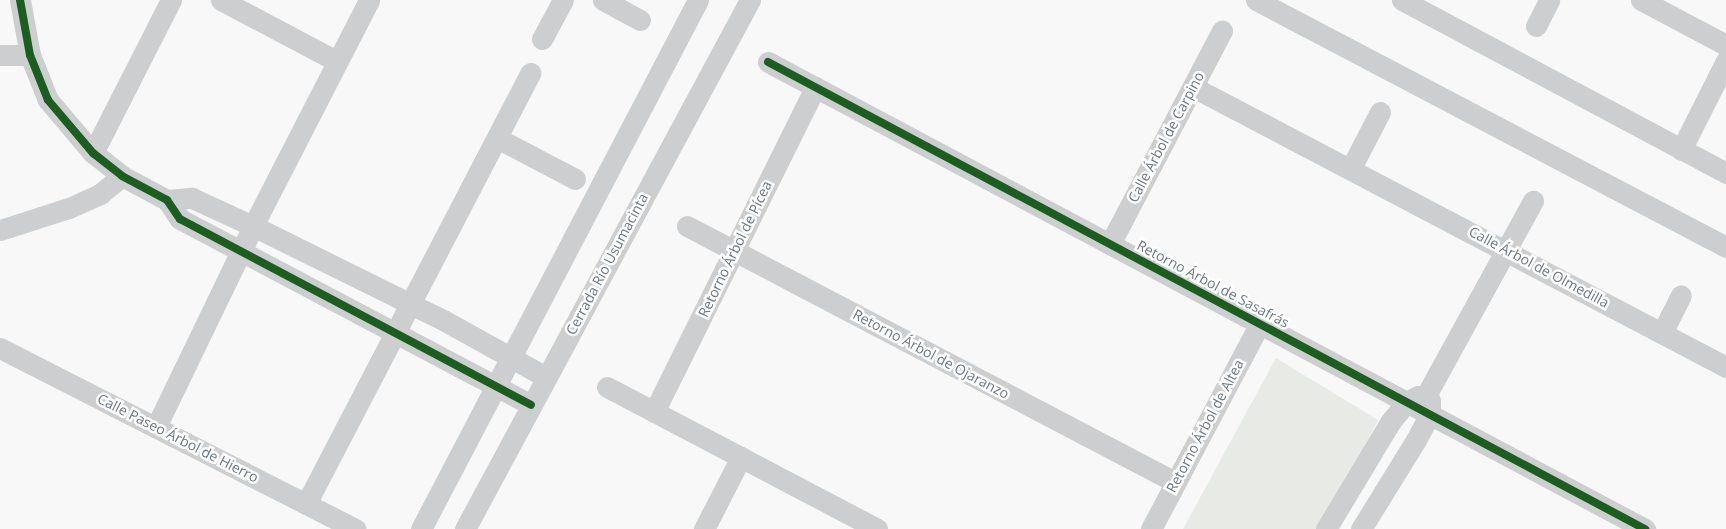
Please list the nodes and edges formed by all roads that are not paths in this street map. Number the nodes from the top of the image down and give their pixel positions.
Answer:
1 (20, 0) edge
2 (171, 0) edge
3 (221, 0) edge
4 (369, 0) edge
5 (563, 0) edge
6 (603, 0) edge
7 (698, 0) edge
8 (750, 0) edge
9 (1256, 0) edge
10 (1402, 0) edge
11 (1549, 0) edge
12 (1641, 0) edge
13 (640, 20) dead end
14 (1536, 26) dead end
15 (1222, 31) dead end
16 (542, 39) dead end
17 (1726, 45) edge
18 (0, 55) edge
19 (30, 56) junction
20 (336, 61) junction
21 (1726, 61) edge
22 (768, 62) dead end
23 (530, 72) dead end
24 (816, 87) junction
25 (1193, 87) junction
26 (1380, 112) dead end
27 (497, 138) junction
28 (1681, 150) junction
29 (93, 153) junction
30 (1351, 168) junction
31 (1726, 173) edge
32 (122, 176) junction
33 (576, 179) dead end
34 (167, 200) junction
35 (1533, 201) dead end
36 (253, 226) junction
37 (687, 226) dead end
38 (0, 230) edge
39 (1110, 244) junction
40 (1726, 247) edge
41 (1506, 249) junction
42 (734, 250) junction
43 (242, 251) junction
44 (1681, 295) dead end
45 (411, 306) junction
46 (1260, 324) junction
47 (458, 329) junction
48 (396, 333) junction
49 (1662, 333) junction
50 (0, 348) edge
51 (508, 357) junction
52 (442, 359) junction
53 (1726, 367) edge
54 (546, 377) junction
55 (494, 386) junction
56 (607, 387) dead end
57 (1429, 390) junction
58 (1407, 402) junction
59 (531, 405) junction
60 (654, 412) junction
61 (1430, 414) junction
62 (156, 427) junction
63 (740, 457) junction
64 (1175, 482) junction
65 (306, 504) junction
66 (356, 529) edge
67 (421, 529) edge
68 (465, 529) edge
69 (704, 529) edge
70 (877, 529) edge
71 (1151, 529) edge
72 (1326, 529) edge
73 (1361, 529) edge
74 (1645, 529) edge

1 - 19 street
2 - 29 street
3 - 20 street
4 - 20 street
5 - 16 street
6 - 13 street
7 - 51 street
8 - 54 street, Cerrada Río Usumacinta
9 - 40 street
10 - 28 street
11 - 14 street
12 - 17 street
15 - 25 street, Calle Árbol de Carpino
18 - 19 street
19 - 29 street
20 - 36 street
21 - 28 street
22 - 24 street, Retorno Árbol de Sasafrás
23 - 27 street
24 - 39 street, Retorno Árbol de Sasafrás
24 - 42 street, Retorno Árbol de Pícea
25 - 30 street, Calle Árbol de Olmedilla
25 - 39 street, Calle Árbol de Carpino
26 - 30 street
27 - 33 street
27 - 45 street
28 - 31 street
29 - 32 street
30 - 41 street, Calle Árbol de Olmedilla
32 - 34 street
32 - 38 street
34 - 36 street
34 - 43 street
35 - 41 street
36 - 43 street
36 - 45 street
37 - 42 street, Retorno Árbol de Ojaranzo
39 - 46 street, Retorno Árbol de Sasafrás
41 - 49 street, Calle Árbol de Olmedilla
41 - 57 street
42 - 60 street, Retorno Árbol de Pícea
42 - 64 street, Retorno Árbol de Ojaranzo
43 - 48 street
43 - 62 street
44 - 49 street
45 - 47 street
45 - 48 street
46 - 58 street, Retorno Árbol de Sasafrás
46 - 64 street, Retorno Árbol de Altea
47 - 51 street
47 - 52 street
48 - 52 street
48 - 65 street
49 - 53 street, Calle Árbol de Olmedilla
50 - 62 street, Calle Paseo Árbol de Hierro
51 - 54 street
51 - 55 street
52 - 55 street
54 - 59 street, Cerrada Río Usumacinta
55 - 59 street
55 - 67 street
56 - 60 street
57 - 58 street
57 - 61 street
58 - 61 street, Retorno Árbol de Sasafrás
58 - 72 street
59 - 68 street, Cerrada Río Usumacinta
60 - 63 street
61 - 73 street
61 - 74 street, Retorno Árbol de Sasafrás
62 - 65 street, Calle Paseo Árbol de Hierro
63 - 69 street
63 - 70 street
64 - 71 street, Retorno Árbol de Altea
65 - 66 street, Calle Paseo Árbol de Hierro

